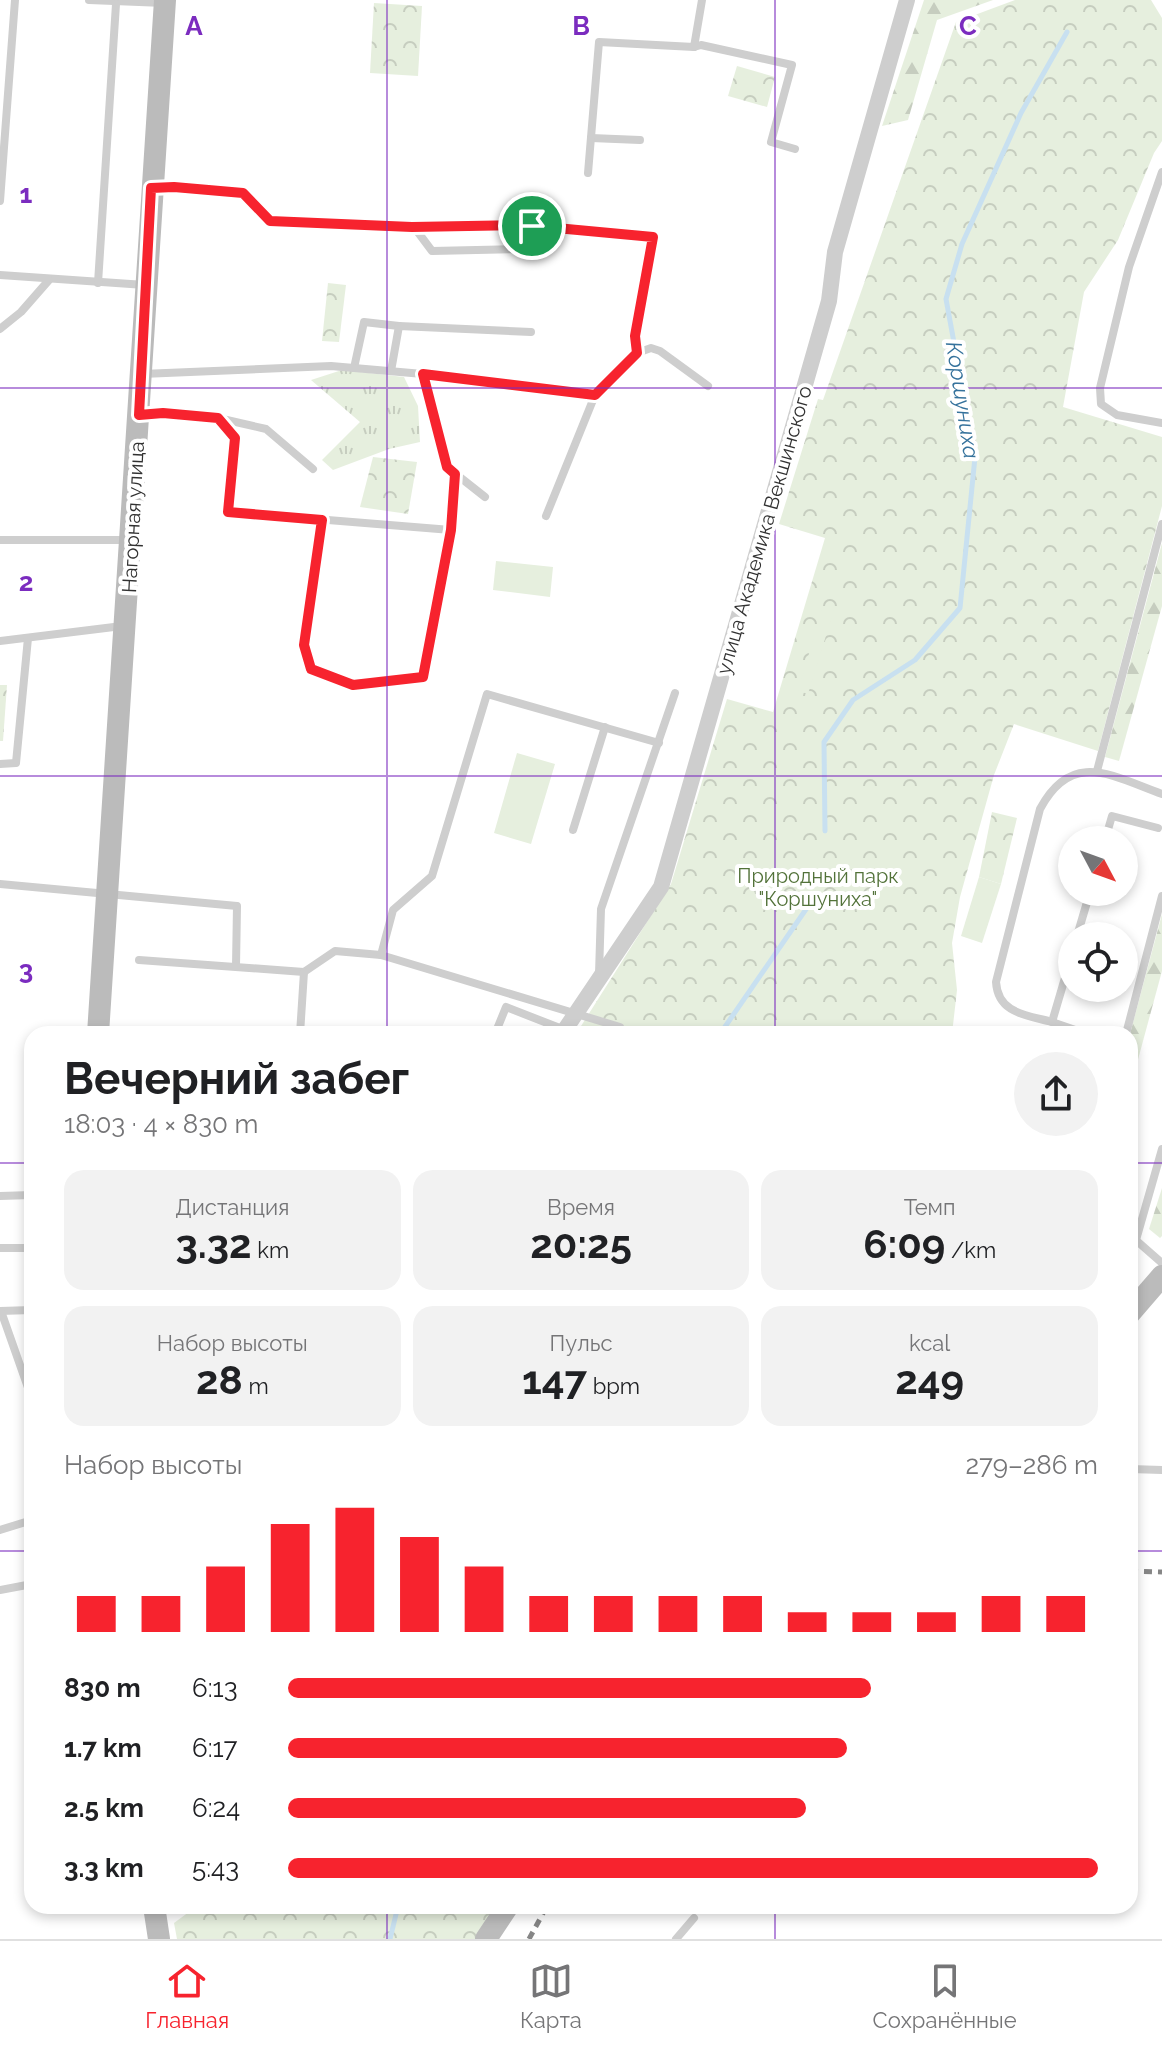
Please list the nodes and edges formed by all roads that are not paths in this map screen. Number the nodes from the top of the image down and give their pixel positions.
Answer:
1 (15, 0) edge
2 (89, 0) edge
3 (702, 0) edge
4 (907, 0) edge
5 (165, 2) edge
6 (116, 4) junction
7 (694, 47) junction
8 (591, 138) junction
9 (640, 140) dead end
10 (795, 149) dead end
11 (1162, 172) edge
12 (588, 173) dead end
13 (151, 188) junction
14 (0, 201) edge
15 (532, 226) junction
16 (414, 227) junction
17 (0, 275) edge
18 (49, 280) junction
19 (98, 283) junction
20 (146, 285) junction
21 (399, 326) junction
22 (0, 329) edge
23 (531, 332) dead end
24 (637, 353) junction
25 (354, 368) junction
26 (391, 371) junction
27 (141, 374) junction
28 (423, 374) junction
29 (708, 386) dead end
30 (595, 395) junction
31 (139, 415) junction
32 (218, 418) junction
33 (1162, 423) edge
34 (313, 469) dead end
35 (455, 474) junction
36 (485, 497) dead end
37 (546, 516) dead end
38 (322, 520) junction
39 (1162, 524) edge
40 (451, 530) junction
41 (0, 540) edge
42 (132, 540) junction
43 (127, 625) junction
44 (28, 638) junction
45 (0, 641) edge
46 (675, 693) dead end
47 (605, 727) junction
48 (659, 743) junction
49 (0, 764) edge
50 (1097, 771) junction
51 (1162, 794) edge
52 (1162, 817) edge
53 (1109, 826) edge
54 (1160, 828) edge
55 (573, 830) dead end
56 (0, 884) edge
57 (109, 894) junction
58 (1162, 896) edge
59 (381, 955) junction
60 (139, 960) dead end
61 (236, 966) junction
62 (304, 972) junction
63 (599, 975) junction
64 (1058, 1002) edge
65 (574, 1012) junction
66 (1052, 1022) junction
67 (99, 1026) edge
68 (301, 1026) edge
69 (498, 1026) edge
70 (550, 1026) edge
71 (567, 1026) edge
72 (617, 1026) edge
73 (1064, 1026) edge
74 (1128, 1026) edge
75 (1162, 1149) edge
76 (24, 1195) edge
77 (0, 1196) edge
78 (1138, 1222) edge
79 (1138, 1241) edge
80 (0, 1248) edge
81 (24, 1248) edge
82 (1162, 1263) edge
83 (1162, 1276) edge
84 (1138, 1304) edge
85 (24, 1310) edge
86 (0, 1311) edge
87 (24, 1377) edge
88 (1138, 1469) edge
89 (1162, 1470) edge
90 (24, 1522) edge
91 (0, 1530) edge
92 (24, 1586) edge
93 (0, 1590) edge
94 (155, 1914) edge
95 (503, 1914) edge
96 (694, 1918) dead end
97 (159, 1939) edge
98 (486, 1939) edge
99 (676, 1939) edge

1 - 14 lane
2 - 6 lane
3 - 7 lane
4 - 63 street, улица Академика Векшинского
5 - 6 lane
5 - 13 street, Нагорная улица
6 - 19 lane
7 - 8 lane
7 - 10 lane
8 - 9 lane
8 - 12 lane
11 - 33 lane
13 - 16 lane
13 - 20 street, Нагорная улица
15 - 16 lane
15 - 16 lane
15 - 24 lane
17 - 18 lane
18 - 19 lane
18 - 22 lane
19 - 20 lane
20 - 27 street, Нагорная улица
21 - 23 lane
21 - 25 lane
21 - 26 lane
24 - 29 lane
24 - 30 lane
25 - 26 lane
25 - 27 lane
26 - 28 lane
27 - 31 street, Нагорная улица
28 - 30 lane
28 - 35 lane
30 - 37 lane
31 - 32 lane
31 - 42 street, Нагорная улица
32 - 34 lane
32 - 38 lane
35 - 36 lane
35 - 40 lane
38 - 40 lane
38 - 40 lane
39 - 50 lane
41 - 42 lane
42 - 43 street, Нагорная улица
43 - 44 lane
43 - 57 street, Нагорная улица
44 - 45 lane
44 - 49 lane
46 - 48 lane
47 - 48 lane
47 - 55 lane
47 - 59 lane
48 - 63 lane
50 - 51 lane
50 - 66 lane
52 - 54 lane
53 - 54 lane
56 - 57 lane
57 - 61 lane
57 - 67 street, Нагорная улица
58 - 74 lane
59 - 62 lane
59 - 65 lane
60 - 61 lane
61 - 62 lane
62 - 68 lane
63 - 65 street, улица Академика Векшинского
64 - 66 lane
65 - 71 street, улица Академика Векшинского
65 - 72 lane
66 - 73 lane
69 - 70 lane
75 - 78 lane
76 - 77 lane
79 - 82 lane
80 - 81 lane
83 - 84 street
85 - 86 lane
86 - 87 lane
88 - 89 lane
90 - 91 lane
92 - 93 lane
94 - 97 street
95 - 98 street
96 - 99 lane

